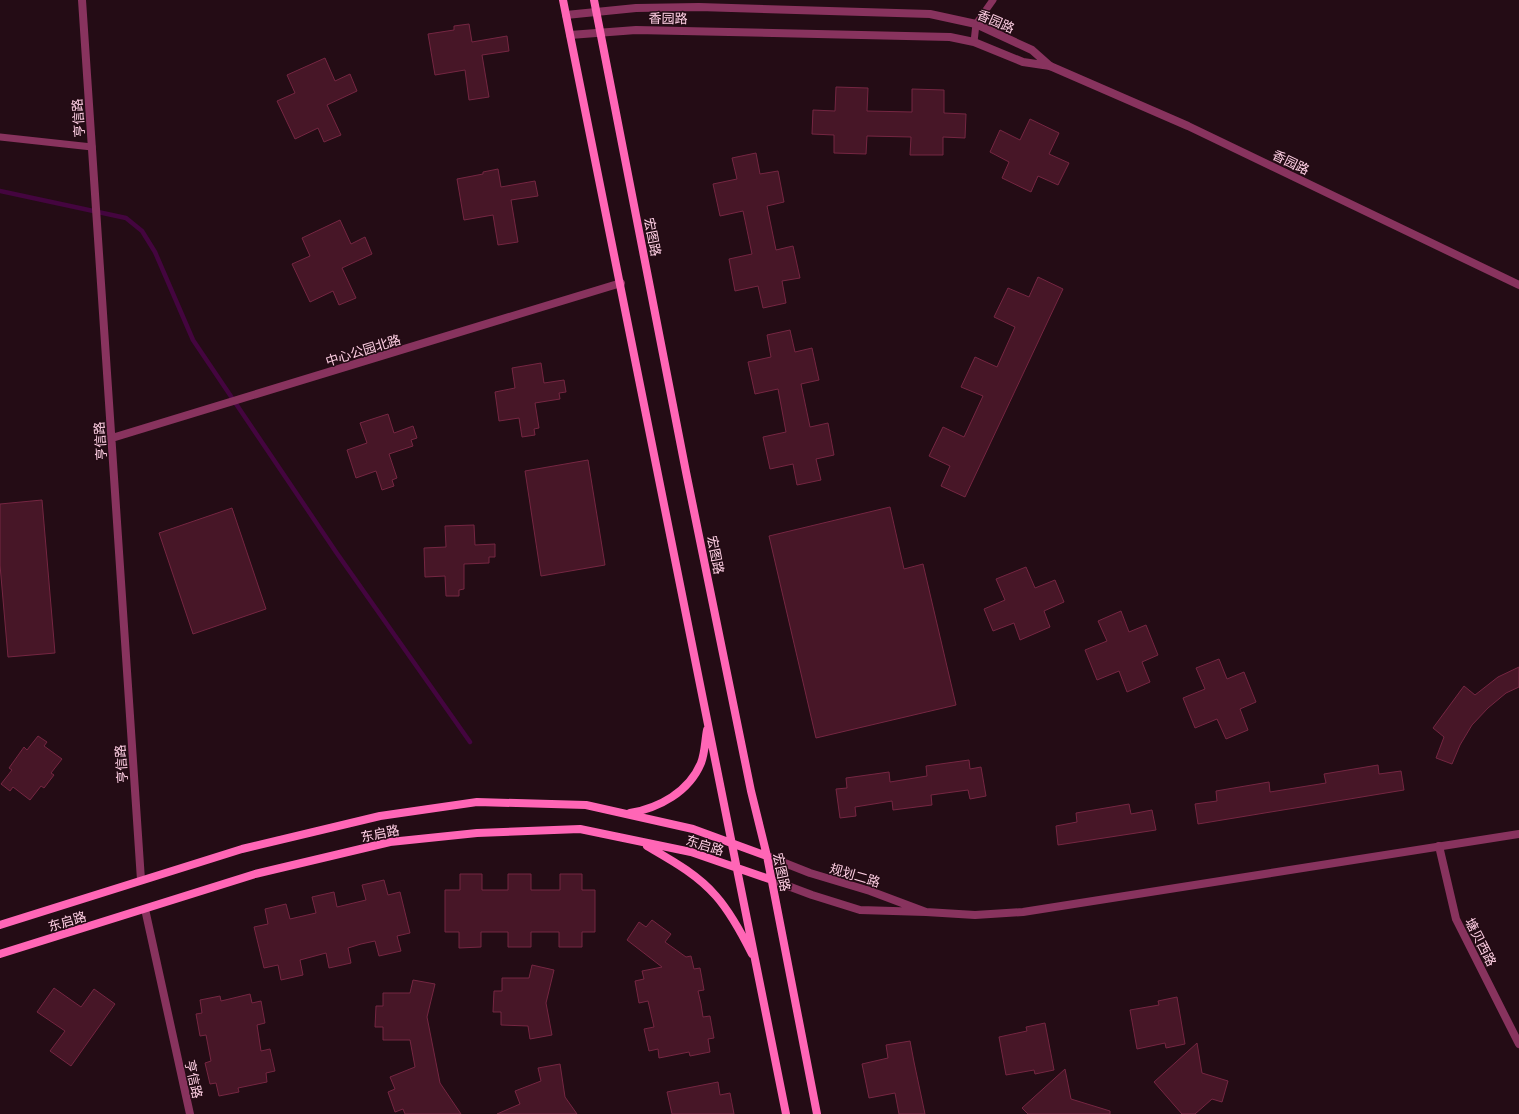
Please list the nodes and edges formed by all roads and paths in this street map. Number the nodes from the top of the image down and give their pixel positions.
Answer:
1 (82, 0) edge
2 (563, 0) edge
3 (594, 0) edge
4 (993, 0) edge
5 (597, 12) junction
6 (566, 15) junction
7 (976, 24) junction
8 (601, 33) junction
9 (570, 35) junction
10 (974, 42) junction
11 (1050, 66) junction
12 (0, 137) edge
13 (92, 147) junction
14 (620, 283) junction
15 (1519, 285) edge
16 (112, 438) junction
17 (708, 724) junction
18 (626, 814) junction
19 (1519, 834) edge
20 (639, 842) junction
21 (733, 844) junction
22 (1439, 846) junction
23 (767, 856) junction
24 (737, 868) junction
25 (141, 880) junction
26 (772, 880) junction
27 (145, 909) junction
28 (926, 912) junction
29 (0, 926) edge
30 (0, 954) edge
31 (756, 962) junction
32 (1519, 1044) edge
33 (190, 1114) edge
34 (786, 1114) edge
35 (817, 1114) edge

1 - 13 street, 亨信路
2 - 6 main road
3 - 5 main road, 宏图路
4 - 7 lane
5 - 6 street, 香园路
5 - 7 street, 香园路
5 - 8 main road, 宏图路
6 - 9 main road
7 - 10 lane
7 - 11 street, 香园路
8 - 9 street, 香园路
8 - 10 street, 香园路
8 - 23 main road, 宏图路
9 - 14 main road
10 - 11 street, 香园路
11 - 15 street, 香园路
12 - 13 lane
13 - 16 street, 亨信路
14 - 16 street, 中心公园北路
14 - 17 main road
16 - 25 street, 亨信路
17 - 18 main road
17 - 21 main road
18 - 21 main road, 规划二路
18 - 25 main road, 东启路
19 - 22 street
20 - 24 main road, 东启路
20 - 27 main road, 东启路
20 - 31 main road
21 - 23 main road, 规划二路
21 - 24 main road
22 - 28 street
22 - 32 street, 塘贝西路
23 - 26 main road, 宏图路
23 - 28 street, 规划二路
24 - 26 main road, 东启路
24 - 31 main road
25 - 29 main road, 东启路
26 - 28 street
26 - 35 main road, 宏图路
27 - 30 main road, 东启路
27 - 33 street, 亨信路
31 - 34 main road

